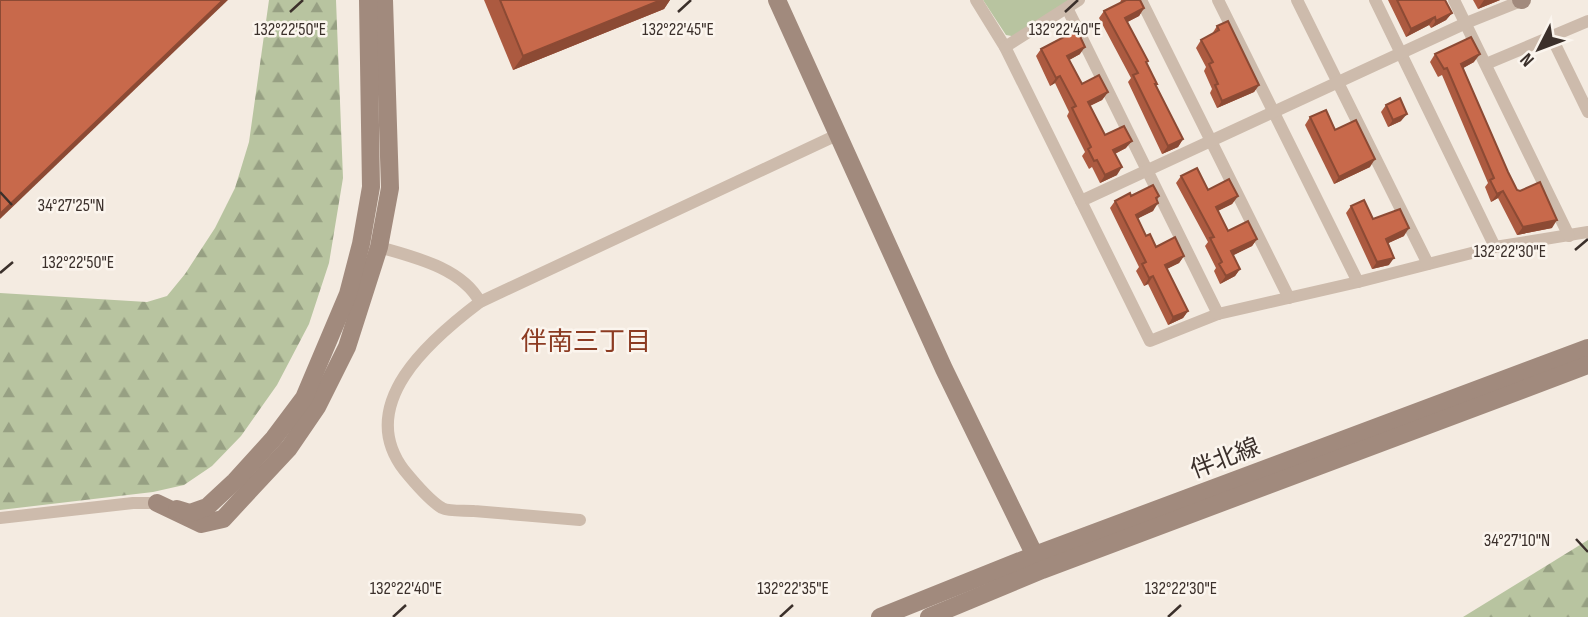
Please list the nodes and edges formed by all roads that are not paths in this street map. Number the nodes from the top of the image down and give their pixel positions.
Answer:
1 (368, 0) edge
2 (384, 0) edge
3 (777, 0) edge
4 (976, 0) edge
5 (1079, 0) edge
6 (1141, 0) edge
7 (1218, 0) edge
8 (1297, 0) edge
9 (1375, 0) edge
10 (1454, 0) edge
11 (1521, 0) edge
12 (1067, 8) junction
13 (1588, 21) edge
14 (1466, 23) junction
15 (1552, 38) junction
16 (1005, 47) junction
17 (1401, 54) junction
18 (1486, 64) junction
19 (1338, 83) junction
20 (1588, 112) edge
21 (1274, 113) junction
22 (839, 134) junction
23 (1211, 142) junction
24 (1147, 170) junction
25 (1081, 201) junction
26 (1588, 232) edge
27 (1569, 236) junction
28 (379, 247) junction
29 (1495, 247) junction
30 (1428, 264) junction
31 (1358, 282) junction
32 (1289, 298) junction
33 (480, 302) junction
34 (1217, 314) junction
35 (1588, 348) edge
36 (1588, 365) edge
37 (157, 503) junction
38 (0, 518) edge
39 (580, 520) dead end
40 (1039, 563) junction
41 (880, 617) edge
42 (929, 617) edge

1 - 37 street
2 - 28 street
3 - 22 street
4 - 16 street
5 - 12 street
6 - 23 street
7 - 21 street
8 - 19 street
9 - 17 street
10 - 14 street
11 - 14 street
12 - 16 street
12 - 24 street
13 - 15 street
14 - 17 street
14 - 18 street
15 - 18 street
15 - 20 street
16 - 25 street
17 - 19 street
17 - 29 street
18 - 27 street
19 - 21 street
19 - 30 street
21 - 23 street
21 - 31 street
22 - 33 street
22 - 40 street
23 - 24 street
23 - 32 street
24 - 25 street
24 - 34 street
25 - 34 street
26 - 27 street
27 - 29 street
28 - 33 street
28 - 37 street
29 - 30 street
30 - 31 street
31 - 32 street
32 - 34 street
33 - 39 street
35 - 40 street, 伴北線
36 - 40 street, 伴北線
37 - 38 street
40 - 41 street, 伴北線
40 - 42 street, 伴北線

